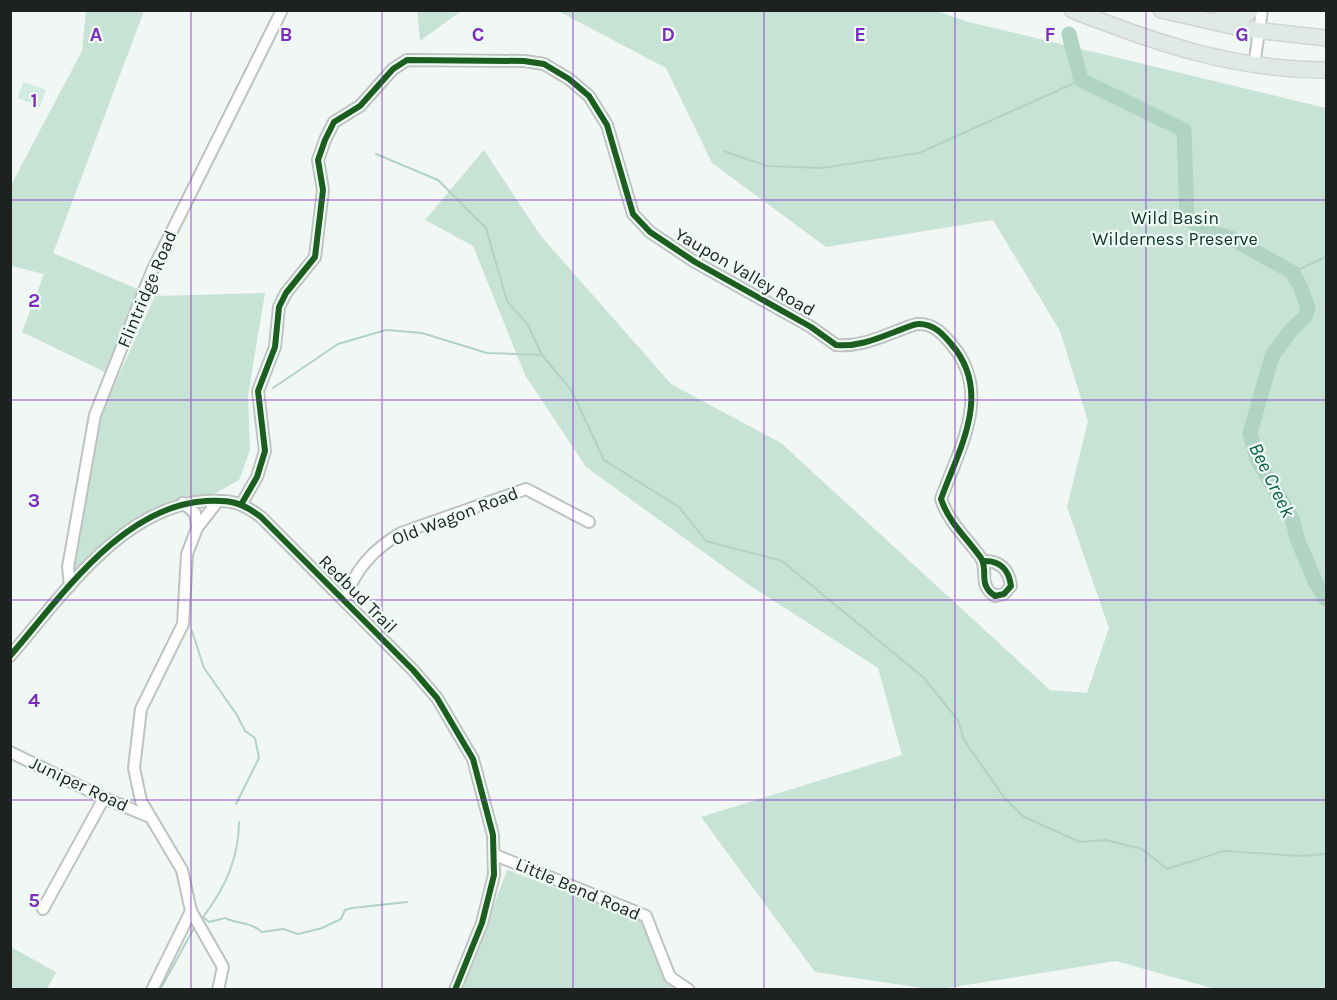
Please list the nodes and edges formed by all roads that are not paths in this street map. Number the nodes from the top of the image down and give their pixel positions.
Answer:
1 (282, 10) edge
2 (1071, 10) edge
3 (1161, 10) edge
4 (1251, 10) edge
5 (1262, 10) edge
6 (1182, 17) junction
7 (1259, 30) junction
8 (1326, 38) edge
9 (1254, 66) junction
10 (1326, 70) edge
11 (218, 501) junction
12 (183, 503) junction
13 (242, 503) junction
14 (589, 522) dead end
15 (197, 528) junction
16 (983, 561) dead end
17 (70, 586) junction
18 (344, 601) junction
19 (10, 656) edge
20 (10, 752) edge
21 (104, 798) junction
22 (148, 816) junction
23 (495, 855) junction
24 (43, 909) dead end
25 (191, 911) junction
26 (152, 990) edge
27 (218, 990) edge
28 (456, 990) edge
29 (689, 990) edge

1 - 17 street, Flintridge Road
2 - 9 highway
3 - 6 highway
4 - 6 highway
5 - 7 street
6 - 7 highway
7 - 8 highway
7 - 9 street
9 - 10 highway
11 - 12 street
11 - 13 street
11 - 15 street
12 - 15 street
12 - 17 street
13 - 16 street, Yaupon Valley Road
13 - 18 street, Redbud Trail
14 - 18 street, Old Wagon Road
15 - 22 street
17 - 19 street
18 - 23 street, Redbud Trail
20 - 21 street, Juniper Road
21 - 22 street, Juniper Road
21 - 24 street
22 - 25 street
23 - 28 street, Redbud Trail
23 - 29 street, Little Bend Road
25 - 26 street
25 - 27 street

